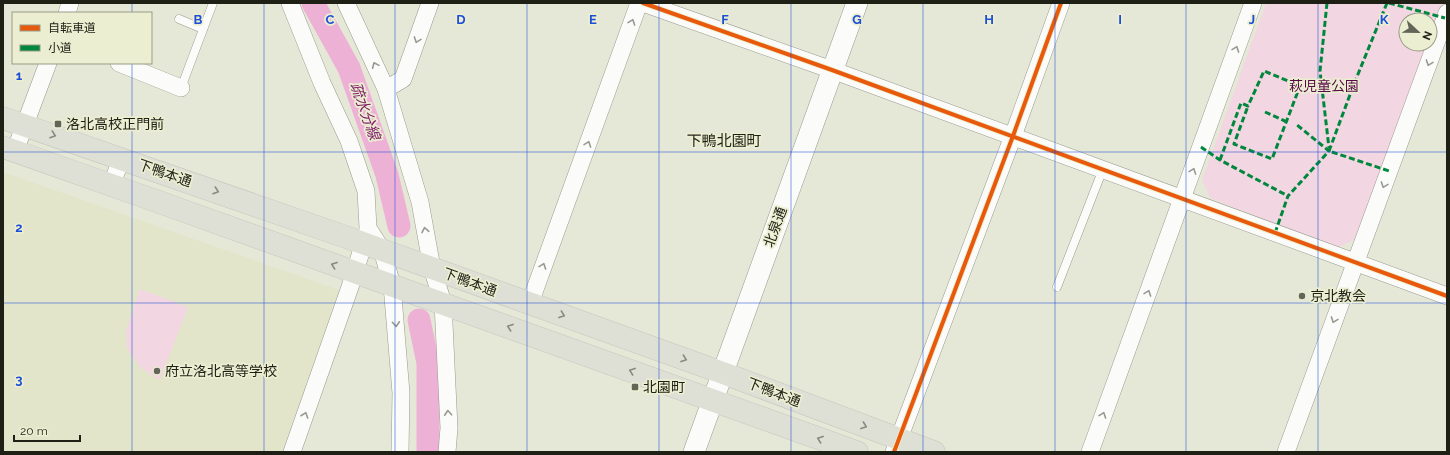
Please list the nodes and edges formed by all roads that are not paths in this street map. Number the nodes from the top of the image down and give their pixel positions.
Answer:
1 (213, 3) edge
2 (290, 3) edge
3 (346, 3) edge
4 (430, 3) edge
5 (639, 3) edge
6 (643, 3) edge
7 (857, 3) edge
8 (1061, 3) edge
9 (1253, 3) edge
10 (1447, 13) edge
11 (179, 19) dead end
12 (203, 29) junction
13 (48, 64) edge
14 (121, 64) edge
15 (832, 70) junction
16 (181, 88) joint
17 (386, 89) junction
18 (3, 118) edge
19 (25, 125) junction
20 (1013, 136) junction
21 (9, 149) edge
22 (122, 158) junction
23 (1103, 169) junction
24 (111, 185) junction
25 (1183, 199) junction
26 (372, 241) junction
27 (1355, 262) junction
28 (432, 268) junction
29 (355, 272) junction
30 (392, 285) junction
31 (1057, 287) dead end
32 (1447, 296) edge
33 (442, 303) junction
34 (530, 303) junction
35 (723, 373) junction
36 (713, 400) junction
37 (896, 446) edge
38 (292, 452) edge
39 (400, 452) edge
40 (447, 452) edge
41 (694, 452) edge
42 (857, 452) edge
43 (934, 452) edge
44 (1090, 452) edge
45 (1286, 452) edge

1 - 12 lane
2 - 26 street
17 -> 3 street
4 -> 17 street
34 -> 5 street
6 - 15 street
7 - 15 street, 北泉通
8 - 20 street
25 -> 9 street
10 -> 27 street
11 - 12 lane
12 - 16 lane
13 - 19 street
14 - 16 street
15 - 20 street
15 - 35 street, 北泉通
28 -> 17 street
18 - 19 main road, 下鴨本通
19 - 21 street
19 -> 22 main road, 下鴨本通
20 - 23 street
20 - 37 street
21 - 24 main road, 下鴨本通
22 - 24 street
22 -> 26 main road, 下鴨本通
23 - 25 street
23 - 31 lane
29 -> 24 main road, 下鴨本通
25 - 27 street
44 -> 25 street
26 - 28 main road, 下鴨本通
26 - 29 street
26 - 30 street
27 - 32 street
27 -> 45 street
28 - 33 street
28 - 34 main road, 下鴨本通
29 - 30 main road, 下鴨本通
38 -> 29 street
30 - 33 main road, 下鴨本通
30 -> 39 street
36 -> 33 main road, 下鴨本通
40 -> 33 street
34 -> 35 main road, 下鴨本通
35 - 36 street, 北泉通
35 -> 37 main road, 下鴨本通
36 - 41 street, 北泉通
42 -> 36 main road, 下鴨本通
37 - 43 main road, 下鴨本通

